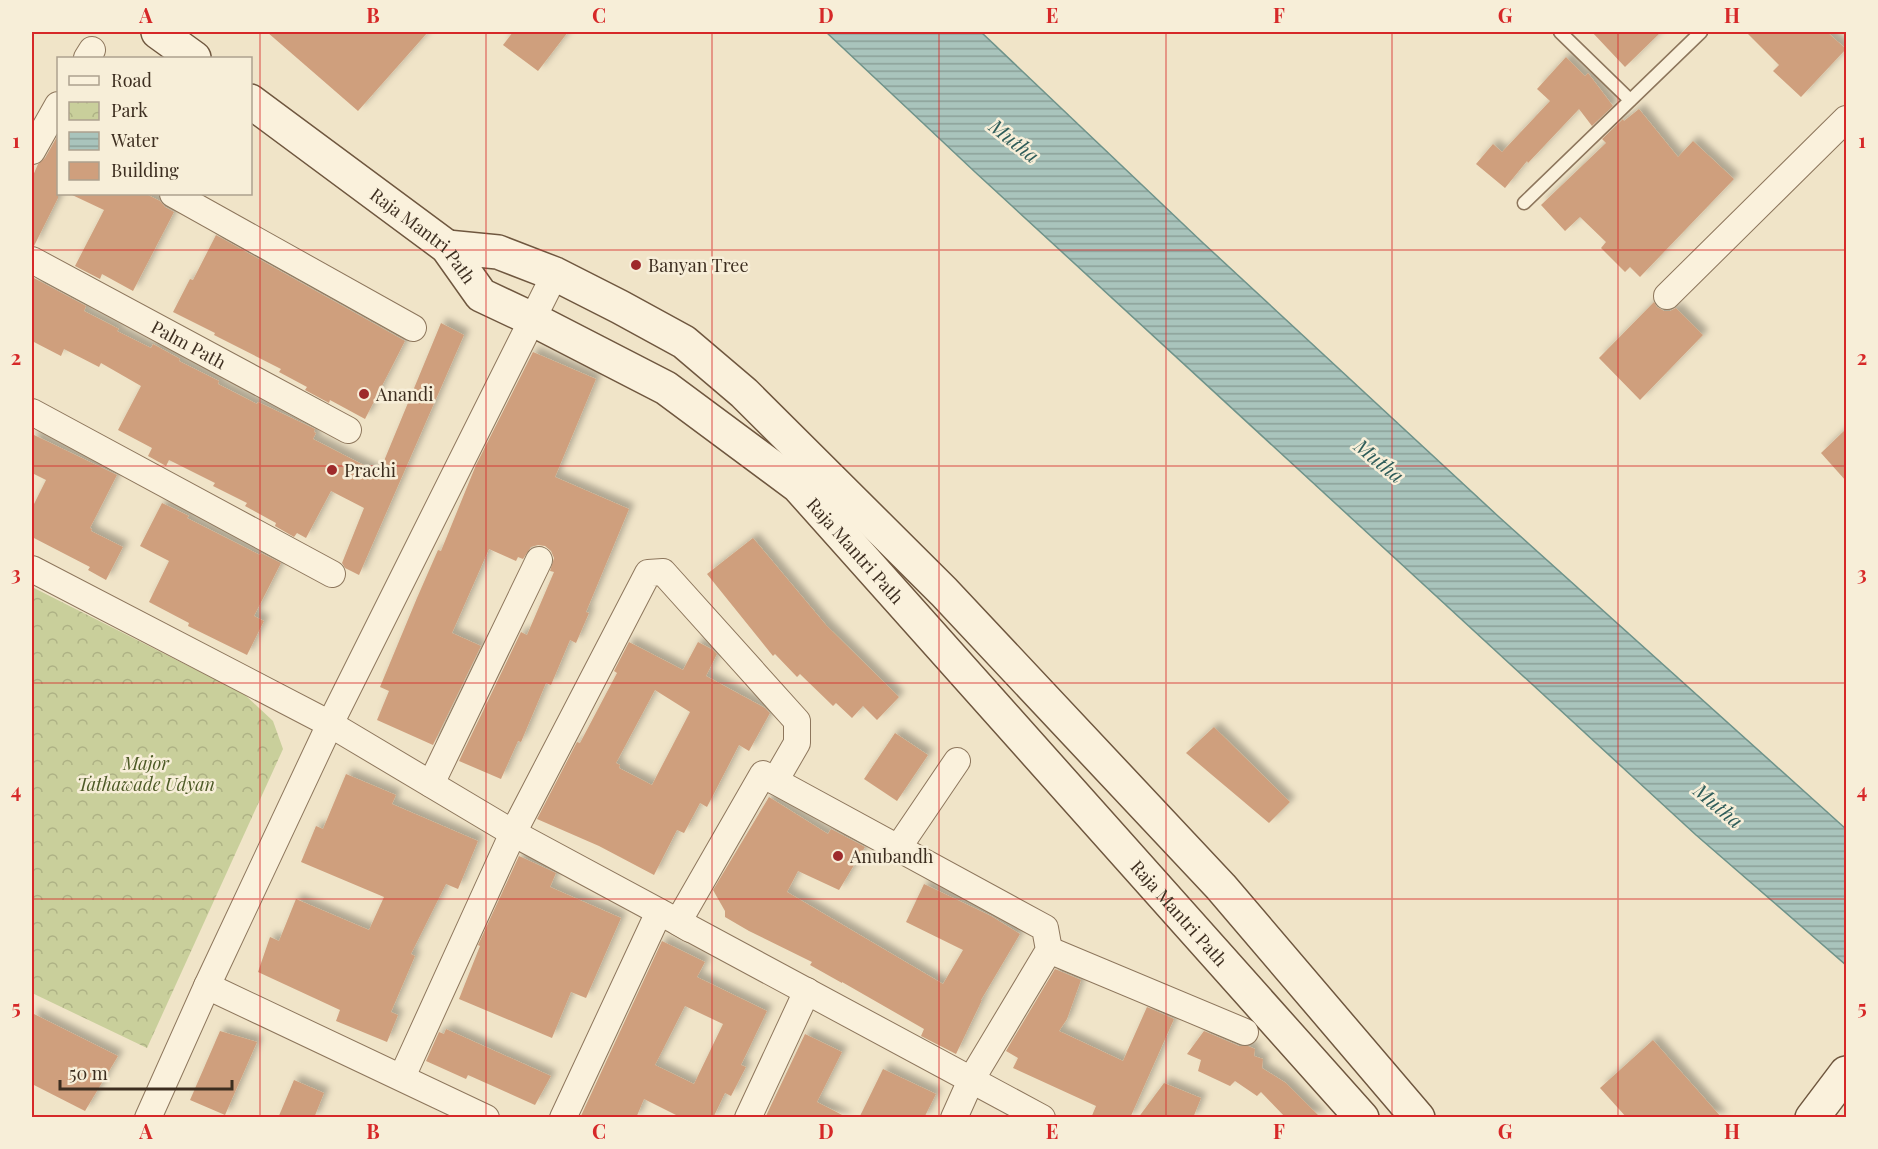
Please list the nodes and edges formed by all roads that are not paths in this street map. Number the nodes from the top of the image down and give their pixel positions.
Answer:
1 (158, 32) edge
2 (1560, 32) edge
3 (1701, 32) edge
4 (193, 57) edge
5 (1630, 100) junction
6 (252, 101) edge
7 (55, 119) edge
8 (1846, 119) edge
9 (32, 152) edge
10 (175, 195) edge
11 (1524, 203) dead end
12 (447, 247) junction
13 (32, 260) edge
14 (555, 274) junction
15 (1667, 296) dead end
16 (532, 319) junction
17 (413, 328) dead end
18 (32, 412) edge
19 (348, 430) dead end
20 (539, 560) dead end
21 (32, 569) edge
22 (332, 574) dead end
23 (330, 724) junction
24 (957, 761) dead end
25 (775, 781) junction
26 (431, 784) junction
27 (513, 833) junction
28 (898, 848) junction
29 (659, 912) junction
30 (690, 929) junction
31 (1049, 950) junction
32 (207, 986) junction
33 (807, 991) junction
34 (1245, 1032) dead end
35 (1846, 1073) edge
36 (402, 1077) junction
37 (971, 1080) junction
38 (1404, 1113) edge
39 (148, 1118) edge
40 (486, 1118) edge
41 (562, 1118) edge
42 (748, 1118) edge
43 (954, 1118) edge
44 (1042, 1118) edge
45 (1362, 1118) edge
46 (1812, 1118) edge

1 - 4 main road
2 - 5 lane
3 - 5 lane
5 - 11 lane
6 - 12 main road, Raja Mantri Path
7 - 9 street
8 - 15 street
10 - 17 street
12 - 14 main road
12 - 16 main road, Raja Mantri Path
13 - 19 street, Palm Path
14 - 16 street
14 - 38 main road
16 - 23 street
16 - 45 main road, Raja Mantri Path
18 - 22 street
20 - 26 street
21 - 23 street
23 - 26 street
23 - 32 street
24 - 28 street
25 - 27 street
25 - 28 street
25 - 30 street
26 - 27 street
27 - 29 street
27 - 36 street
28 - 31 street
29 - 30 street
29 - 41 street
30 - 33 street
31 - 34 street
31 - 37 street
32 - 36 street
32 - 39 street
33 - 37 street
33 - 42 street
35 - 46 main road
36 - 40 street
37 - 43 street
37 - 44 street

